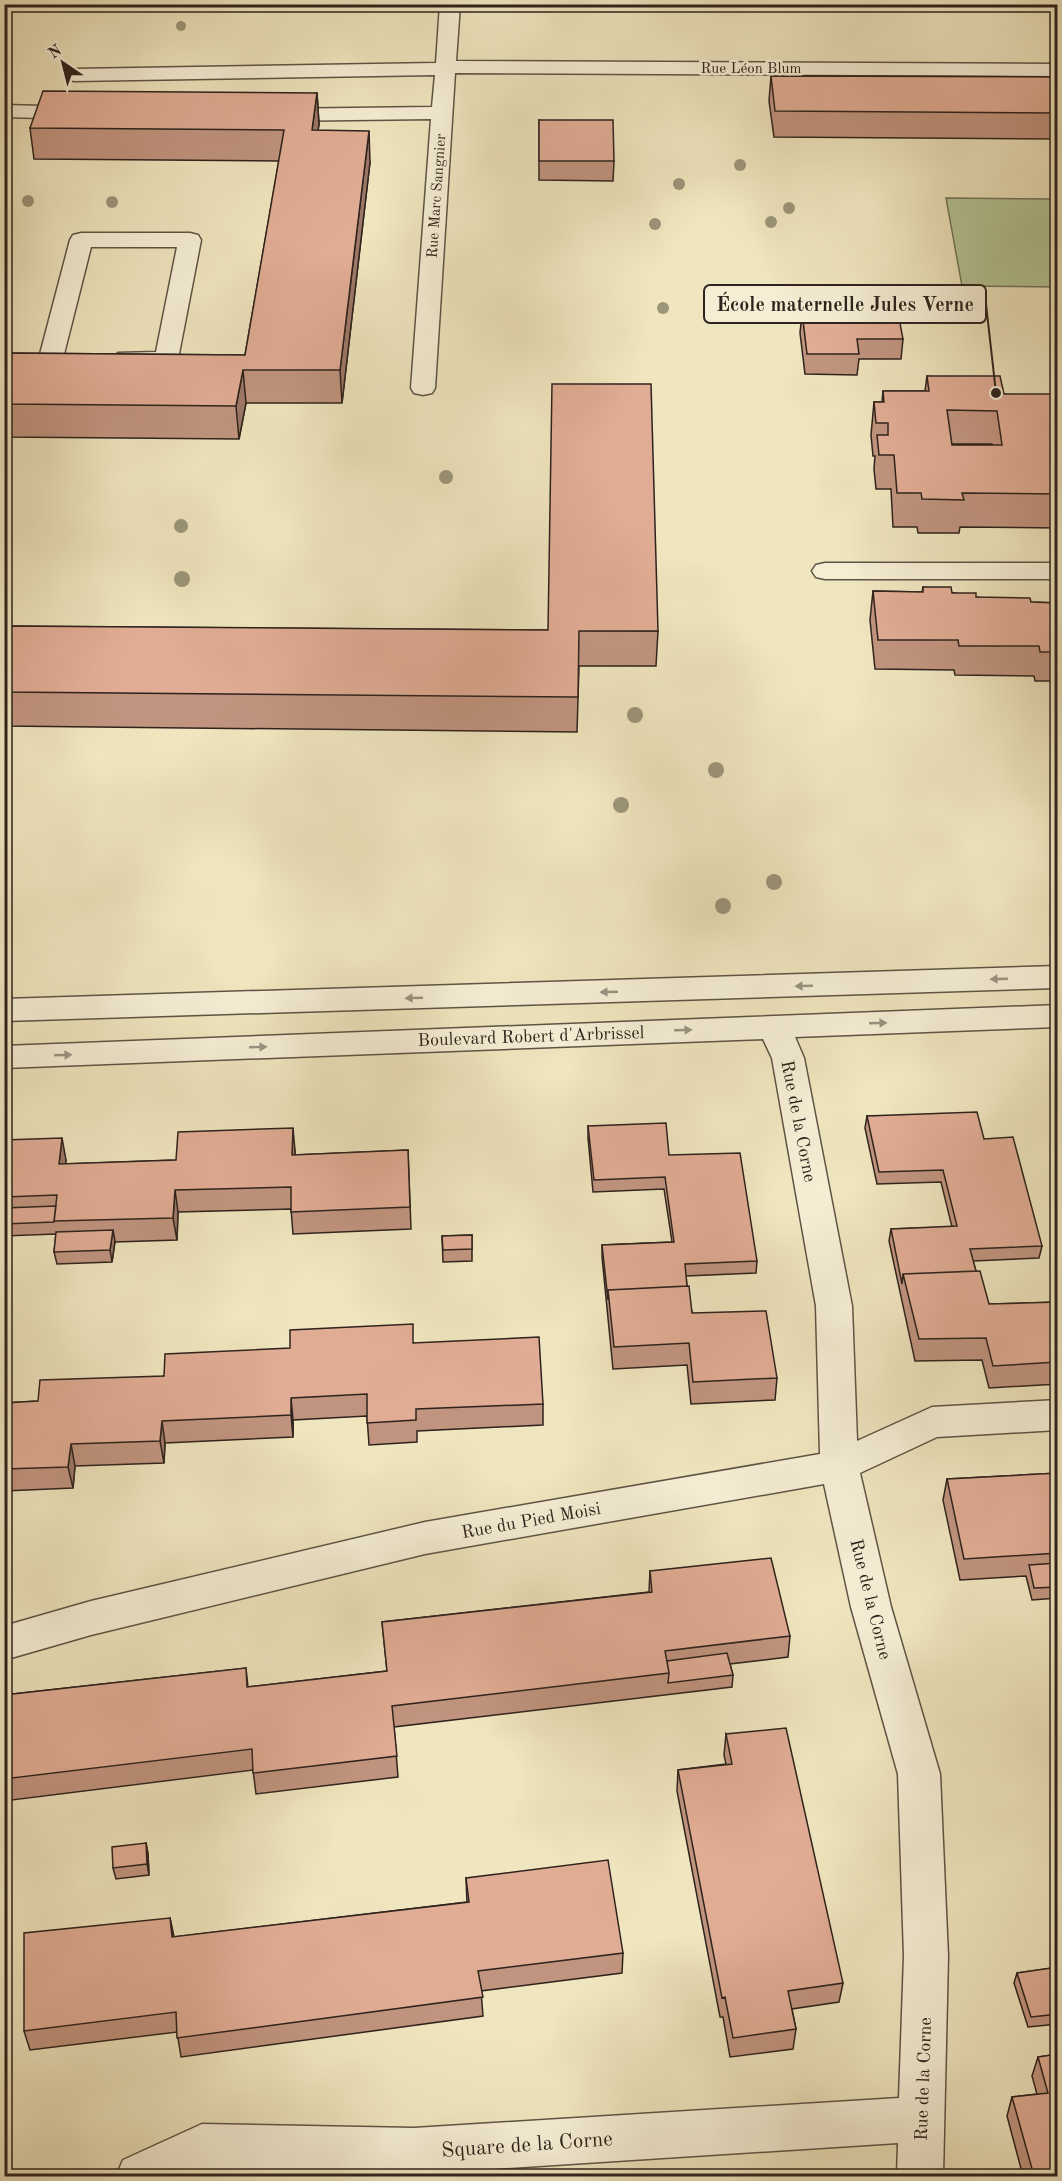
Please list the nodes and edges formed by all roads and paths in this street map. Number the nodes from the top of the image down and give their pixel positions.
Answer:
1 (450, 4) edge
2 (446, 68) junction
3 (1058, 70) edge
4 (74, 75) dead end
5 (4, 111) edge
6 (100, 113) edge
7 (442, 113) junction
8 (253, 115) edge
9 (52, 358) edge
10 (108, 358) edge
11 (423, 388) dead end
12 (825, 571) dead end
13 (1058, 571) edge
14 (1058, 977) edge
15 (4, 1010) edge
16 (1058, 1016) edge
17 (774, 1026) junction
18 (4, 1057) edge
19 (1058, 1415) edge
20 (838, 1466) junction
21 (4, 1643) edge
22 (922, 2119) junction
23 (139, 2176) edge
24 (920, 2176) edge

1 - 2 street, Rue Marc Sangnier
2 - 3 street, Rue Léon Blum
2 - 4 street, Rue Léon Blum
2 - 7 street, Rue Marc Sangnier
5 - 6 street
7 - 8 street
7 - 11 street, Rue Marc Sangnier
9 - 10 street
12 - 13 street
14 -> 15 street
17 -> 16 street, Boulevard Robert d'Arbrissel
18 -> 17 street, Boulevard Robert d'Arbrissel
17 - 20 street, Rue de la Corne
19 - 20 street, Rue du Pied Moisi
20 - 21 street, Rue du Pied Moisi
20 - 22 street, Rue de la Corne
22 - 23 street, Square de la Corne
22 - 24 street, Rue de la Corne

